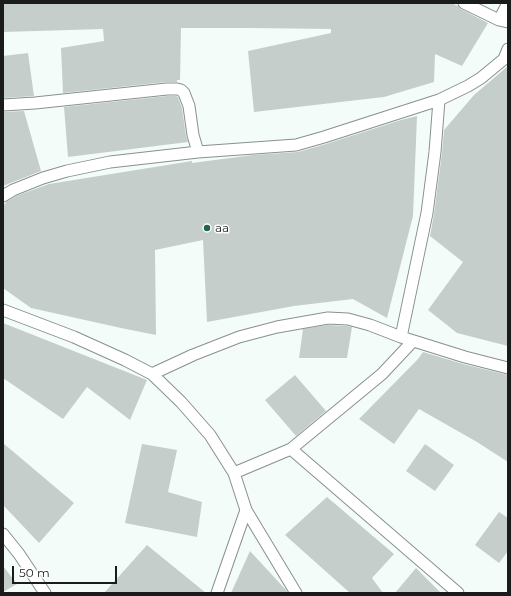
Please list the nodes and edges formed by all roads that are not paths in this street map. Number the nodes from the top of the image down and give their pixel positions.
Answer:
1 (464, 3) edge
2 (508, 3) edge
3 (504, 21) edge
4 (508, 49) edge
5 (439, 100) junction
6 (3, 105) edge
7 (198, 152) junction
8 (3, 196) edge
9 (3, 310) edge
10 (401, 337) junction
11 (413, 341) junction
12 (508, 368) edge
13 (152, 374) junction
14 (291, 449) junction
15 (234, 473) junction
16 (246, 510) junction
17 (3, 534) edge
18 (45, 593) edge
19 (217, 593) edge
20 (296, 593) edge
21 (458, 593) edge

1 - 3 street
2 - 3 street
4 - 5 street
5 - 7 street
5 - 10 street
6 - 7 street
7 - 8 street
9 - 13 street
10 - 11 street
10 - 13 street
11 - 12 street
11 - 14 street
13 - 15 street
14 - 15 street
14 - 21 street
15 - 16 street
16 - 19 street
16 - 20 street
17 - 18 street

